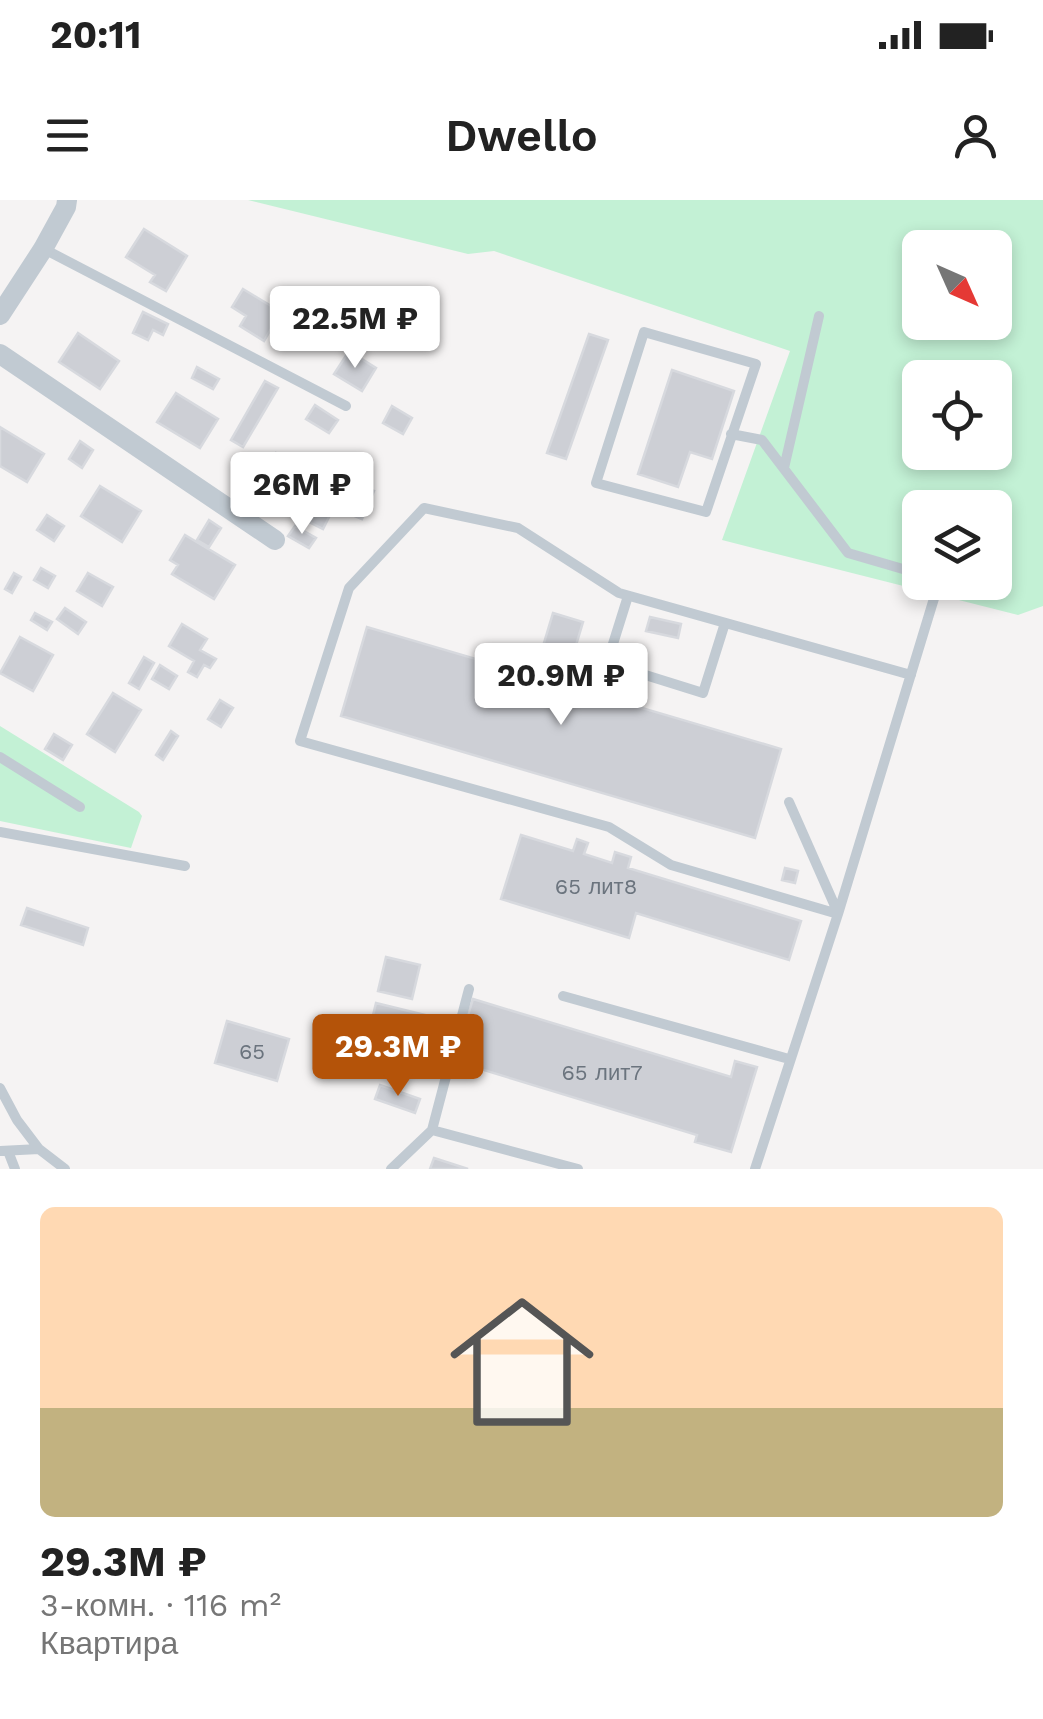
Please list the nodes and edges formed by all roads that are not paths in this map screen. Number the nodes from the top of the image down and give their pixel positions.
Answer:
1 (66, 200) edge
2 (43, 249) junction
3 (0, 315) edge
4 (818, 316) dead end
5 (0, 354) edge
6 (346, 406) dead end
7 (731, 434) junction
8 (784, 468) junction
9 (276, 540) dead end
10 (902, 569) edge
11 (628, 596) junction
12 (934, 600) edge
13 (725, 623) junction
14 (911, 675) junction
15 (0, 757) edge
16 (789, 802) dead end
17 (80, 807) dead end
18 (0, 832) edge
19 (186, 866) dead end
20 (838, 914) junction
21 (469, 989) dead end
22 (563, 996) dead end
23 (789, 1059) junction
24 (0, 1088) edge
25 (432, 1130) junction
26 (38, 1149) junction
27 (4, 1151) edge
28 (16, 1169) edge
29 (65, 1169) edge
30 (391, 1169) edge
31 (578, 1169) edge
32 (755, 1169) edge

1 - 2 street
2 - 3 street
2 - 6 lane
4 - 8 lane
5 - 9 street
7 - 7 lane
7 - 8 lane
8 - 10 lane
11 - 13 lane
11 - 13 lane
11 - 20 lane
12 - 14 lane
13 - 14 lane
14 - 20 lane
15 - 17 lane
16 - 20 lane
18 - 19 lane
20 - 23 lane
21 - 25 lane
22 - 23 lane
23 - 32 lane
24 - 26 lane
25 - 30 lane
25 - 31 lane
26 - 27 lane
26 - 29 lane
27 - 28 lane

